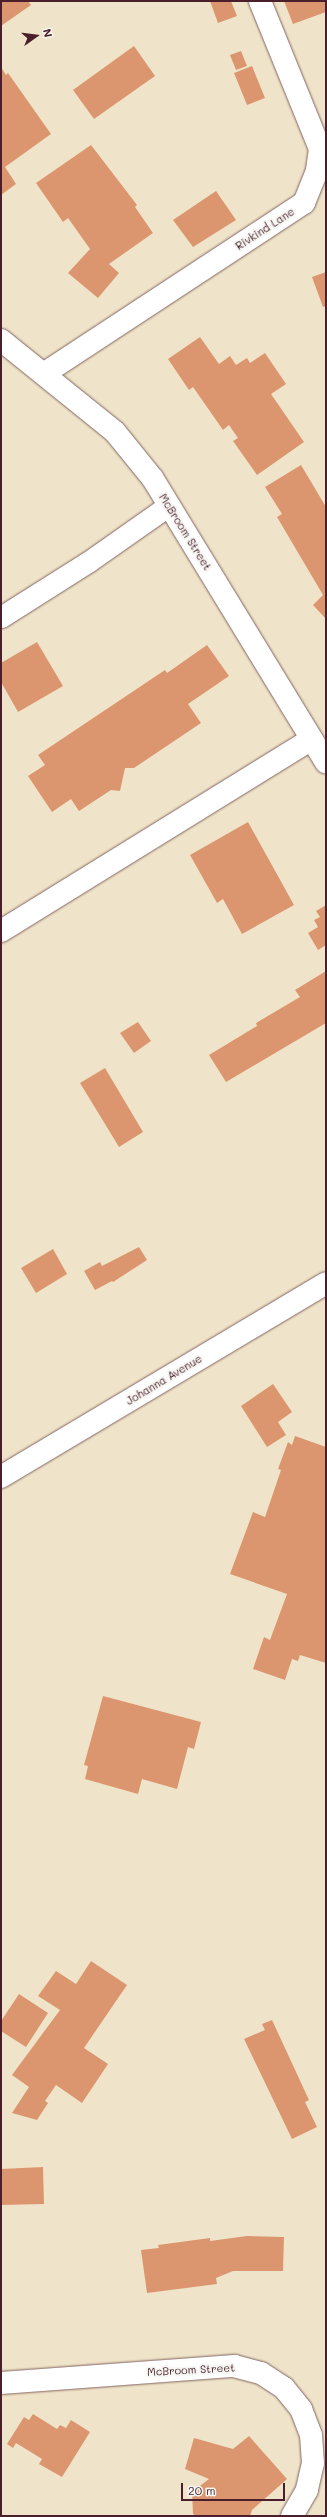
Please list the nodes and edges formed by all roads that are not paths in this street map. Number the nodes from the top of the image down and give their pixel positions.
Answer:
1 (260, 1) edge
2 (1, 340) edge
3 (45, 374) junction
4 (169, 505) junction
5 (1, 617) edge
6 (312, 739) junction
7 (326, 762) edge
8 (1, 931) edge
9 (326, 1283) edge
10 (1, 1477) edge
11 (1, 2383) edge
12 (292, 2516) edge

1 - 3 street, Rivkind Lane
2 - 3 street, McBroom Street
3 - 4 street, McBroom Street
4 - 5 lane
4 - 6 street, McBroom Street
6 - 7 street, McBroom Street
6 - 8 street
9 - 10 street, Johanna Avenue
11 - 12 street, McBroom Street

